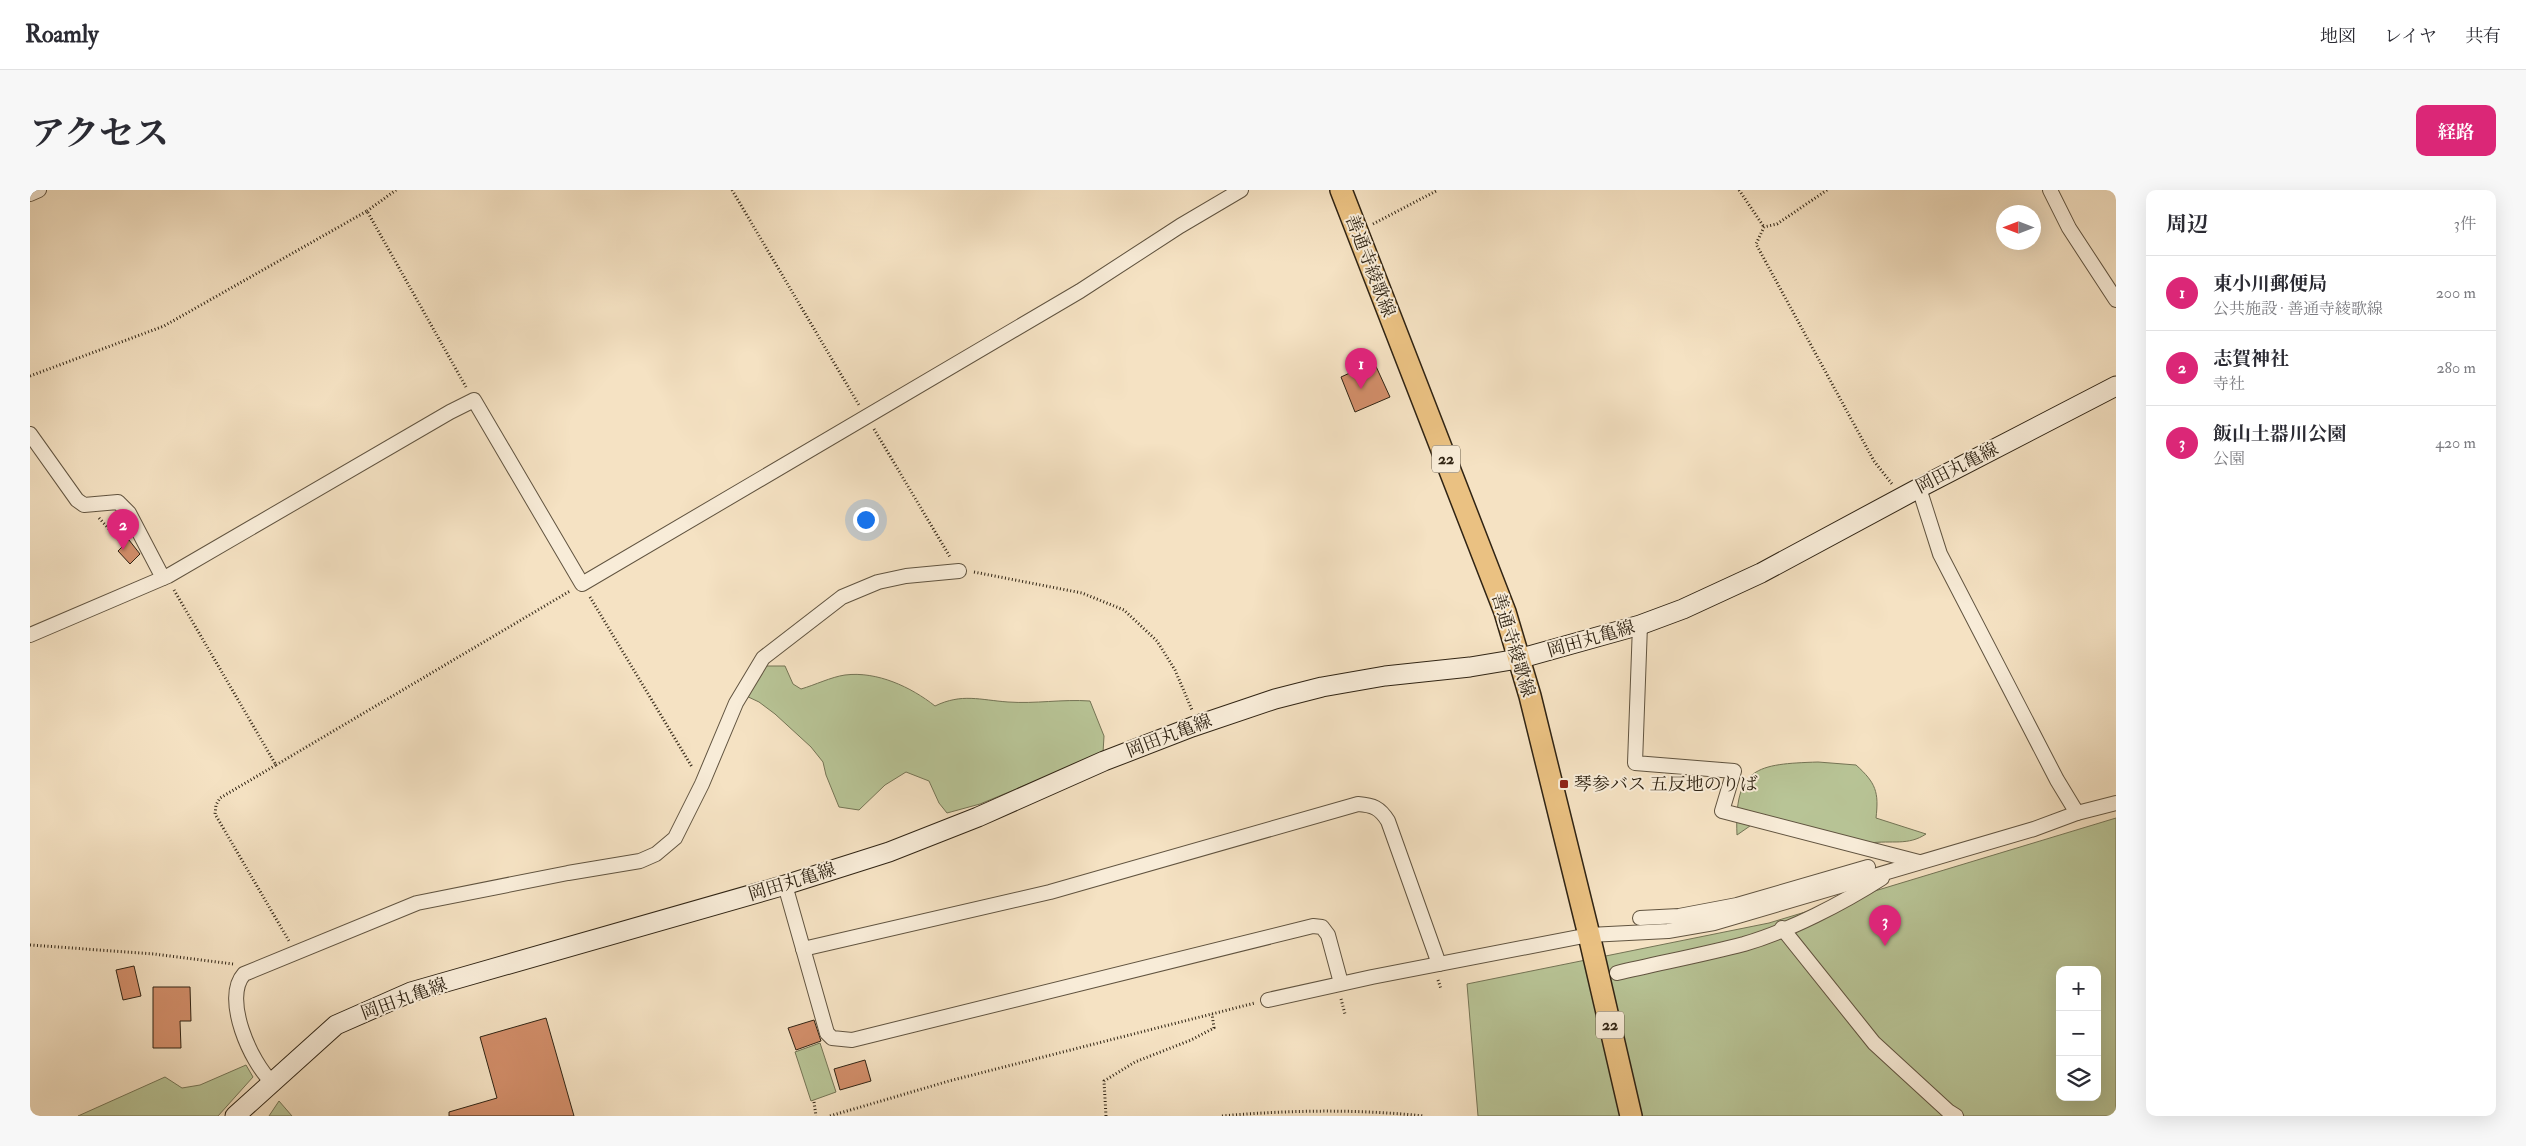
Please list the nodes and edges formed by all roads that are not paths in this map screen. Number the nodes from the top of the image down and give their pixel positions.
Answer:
1 (39, 190) edge
2 (1241, 190) edge
3 (1341, 190) edge
4 (2050, 190) edge
5 (30, 194) edge
6 (2116, 300) edge
7 (2116, 386) edge
8 (30, 434) edge
9 (35, 450) edge
10 (1918, 488) junction
11 (959, 571) road end
12 (164, 577) junction
13 (1640, 625) junction
14 (30, 636) edge
15 (1518, 659) junction
16 (2116, 803) edge
17 (2077, 813) junction
18 (1920, 862) junction
19 (1894, 870) junction
20 (786, 885) junction
21 (1640, 918) dead end
22 (1782, 928) junction
23 (1589, 934) junction
24 (804, 950) junction
25 (1439, 964) junction
26 (1617, 973) dead end
27 (1341, 984) junction
28 (1268, 1000) road end
29 (272, 1082) junction
30 (235, 1116) edge
31 (1631, 1116) edge
32 (1956, 1116) edge

1 - 5 street
2 - 12 street
3 - 15 main road, 善通寺綾歌線 / 22
4 - 6 street
7 - 10 main road, 岡田丸亀線
8 - 9 street
9 - 12 street
10 - 13 main road, 岡田丸亀線
10 - 17 street
11 - 29 street
12 - 14 street
13 - 15 main road, 岡田丸亀線
13 - 18 street
15 - 20 main road, 岡田丸亀線
15 - 23 main road, 善通寺綾歌線 / 22
16 - 17 street
17 - 18 street
18 - 19 street
19 - 21 street
19 - 22 street
19 - 23 street
20 - 24 street
20 - 29 main road, 岡田丸亀線
22 - 26 street
22 - 32 street
23 - 25 street
23 - 31 main road, 善通寺綾歌線 / 22
24 - 25 street
24 - 27 street
25 - 27 street
27 - 28 street
29 - 30 main road, 岡田丸亀線

